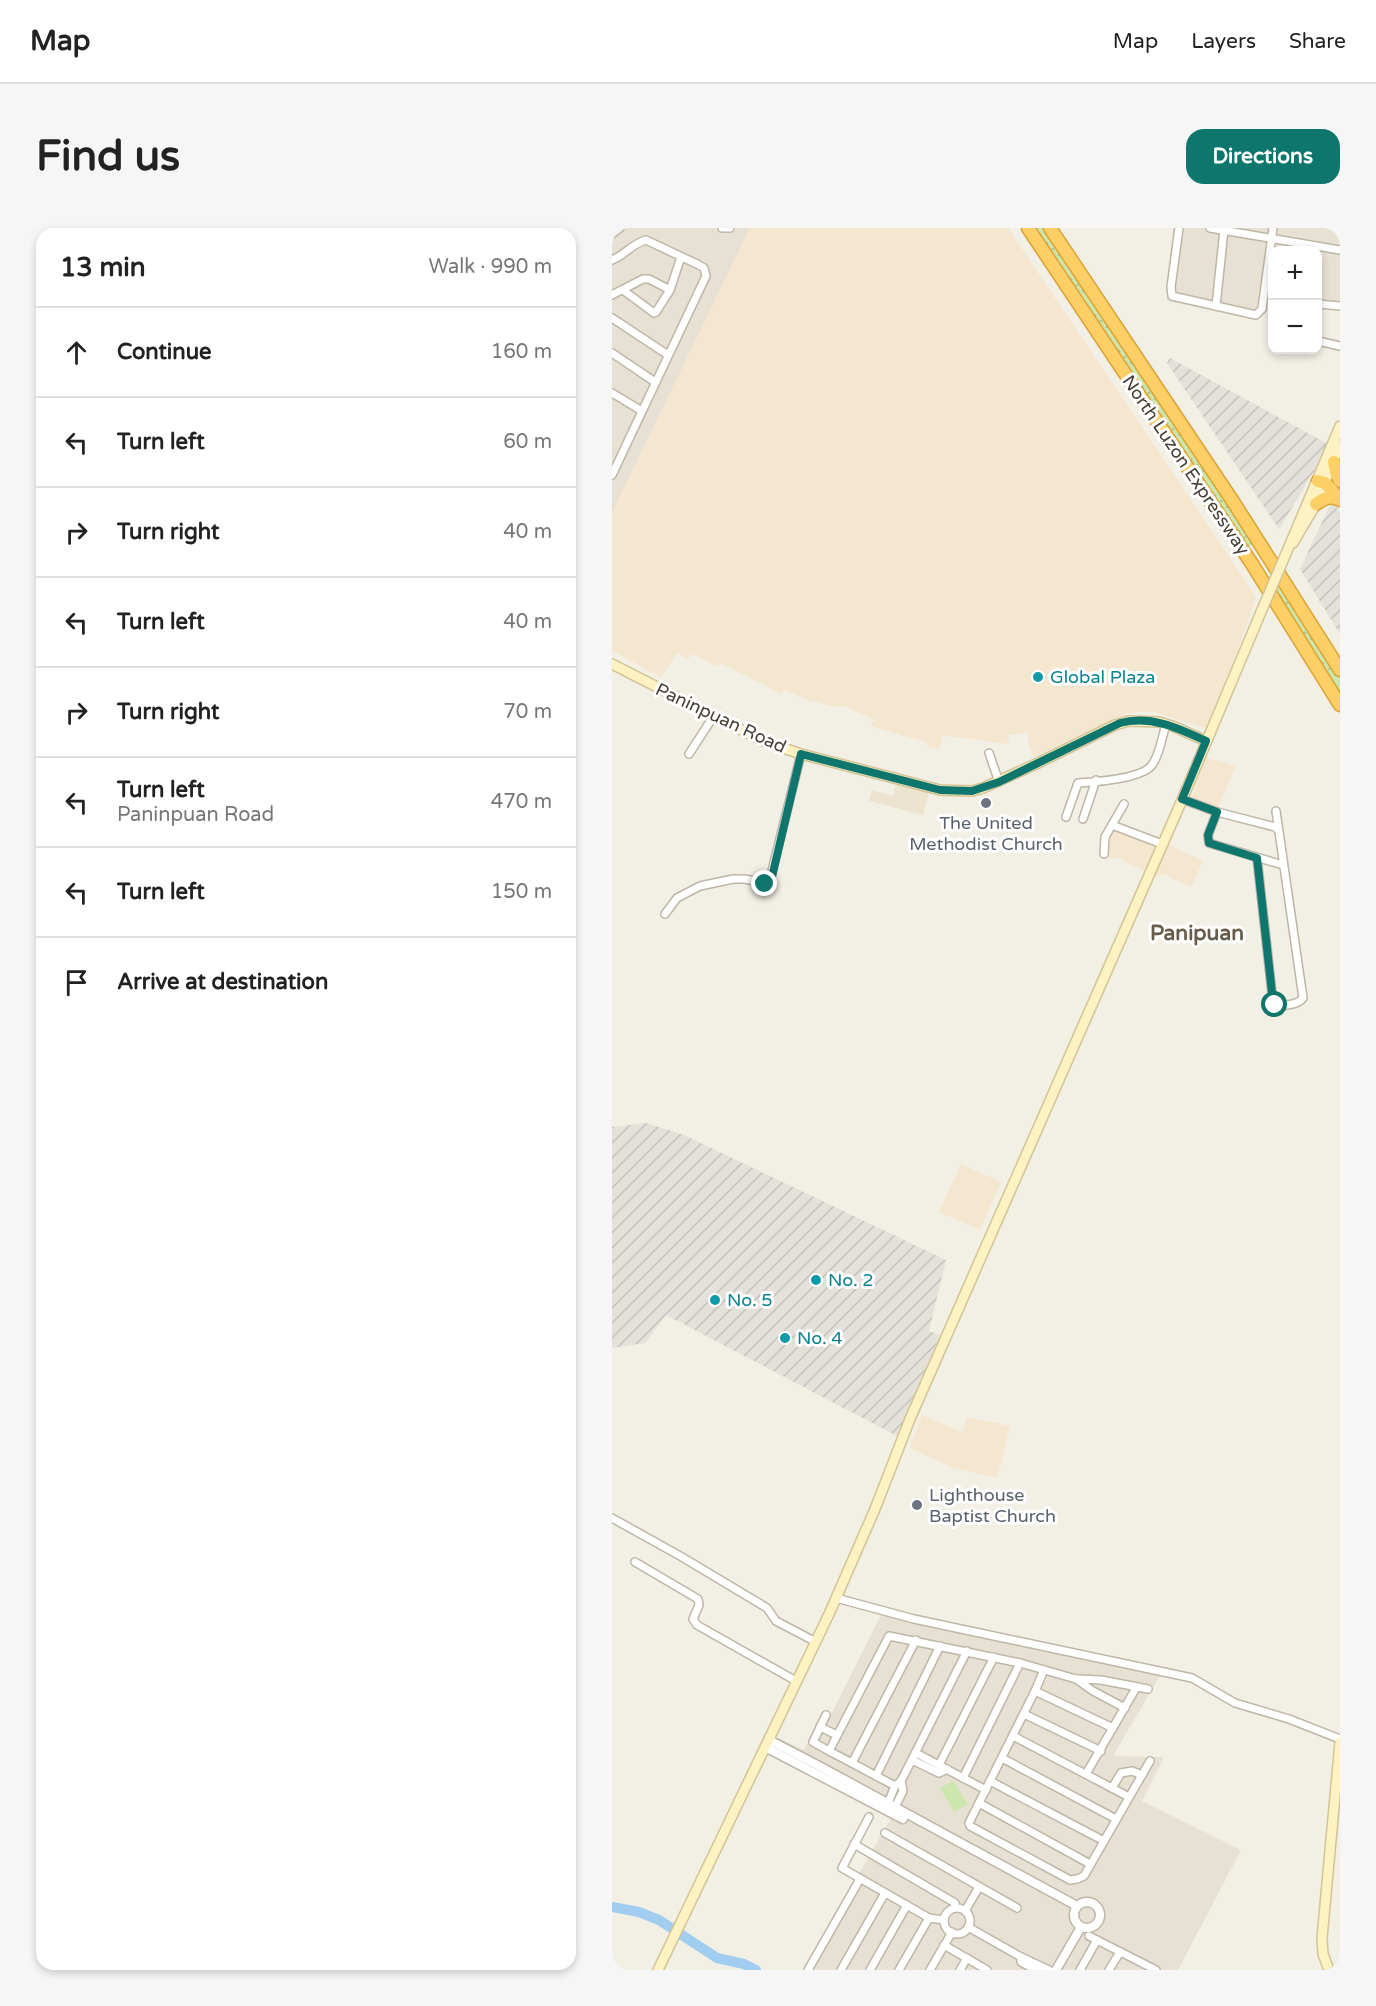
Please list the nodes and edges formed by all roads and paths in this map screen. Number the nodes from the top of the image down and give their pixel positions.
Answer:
1 (620, 228) edge
2 (722, 228) edge
3 (730, 228) edge
4 (1028, 228) edge
5 (1050, 228) edge
6 (1179, 228) edge
7 (1210, 228) edge
8 (1273, 228) edge
9 (1224, 230) junction
10 (612, 234) edge
11 (1271, 239) junction
12 (1271, 246) edge
13 (1340, 250) edge
14 (681, 258) junction
15 (612, 260) edge
16 (1268, 289) edge
17 (623, 290) junction
18 (670, 290) junction
19 (612, 295) edge
20 (1322, 304) edge
21 (1216, 306) junction
22 (1340, 306) edge
23 (612, 318) edge
24 (1322, 342) edge
25 (1340, 346) edge
26 (612, 353) edge
27 (668, 355) junction
28 (655, 382) junction
29 (612, 393) edge
30 (642, 411) junction
31 (1339, 432) edge
32 (1340, 445) edge
33 (1334, 462) junction
34 (612, 475) edge
35 (1323, 479) junction
36 (1340, 481) edge
37 (1340, 487) edge
38 (1340, 499) edge
39 (1316, 504) junction
40 (1285, 555) junction
41 (612, 664) edge
42 (1340, 670) edge
43 (1340, 705) edge
44 (713, 717) junction
45 (1166, 724) junction
46 (1206, 741) junction
47 (989, 753) dead end
48 (689, 754) dead end
49 (801, 754) junction
50 (1096, 780) junction
51 (999, 782) junction
52 (1182, 799) junction
53 (1124, 804) dead end
54 (1276, 811) dead end
55 (1217, 812) junction
56 (1065, 817) dead end
57 (1083, 819) dead end
58 (1112, 825) junction
59 (1278, 831) junction
60 (1162, 844) junction
61 (1104, 854) dead end
62 (1257, 858) junction
63 (1283, 865) junction
64 (665, 914) dead end
65 (612, 1518) edge
66 (635, 1562) dead end
67 (836, 1598) junction
68 (916, 1640) junction
69 (816, 1642) junction
70 (940, 1646) junction
71 (967, 1651) junction
72 (994, 1657) junction
73 (1020, 1663) junction
74 (1044, 1670) junction
75 (1076, 1679) junction
76 (796, 1681) junction
77 (1136, 1688) junction
78 (1148, 1689) dead end
79 (1035, 1691) junction
80 (1125, 1708) junction
81 (1024, 1714) junction
82 (826, 1715) dead end
83 (820, 1727) junction
84 (1113, 1728) junction
85 (837, 1735) junction
86 (1013, 1736) junction
87 (1340, 1741) edge
88 (767, 1743) junction
89 (829, 1751) junction
90 (1101, 1751) junction
91 (914, 1756) junction
92 (1002, 1758) junction
93 (1150, 1761) dead end
94 (852, 1763) junction
95 (939, 1765) junction
96 (947, 1769) junction
97 (1086, 1774) junction
98 (1142, 1775) junction
99 (876, 1776) junction
100 (963, 1778) junction
101 (990, 1780) junction
102 (898, 1783) junction
103 (1112, 1788) junction
104 (986, 1790) junction
105 (1129, 1797) junction
106 (979, 1803) junction
107 (890, 1809) junction
108 (869, 1817) dead end
109 (1116, 1819) junction
110 (885, 1833) dead end
111 (1104, 1840) junction
112 (854, 1844) junction
113 (1090, 1864) junction
114 (860, 1879) junction
115 (979, 1887) junction
116 (885, 1893) junction
117 (907, 1905) junction
118 (955, 1908) junction
119 (1017, 1908) dead end
120 (1075, 1908) junction
121 (965, 1911) junction
122 (929, 1918) junction
123 (944, 1920) junction
124 (968, 1927) junction
125 (1081, 1927) junction
126 (952, 1932) junction
127 (1089, 1936) dead end
128 (1097, 1940) junction
129 (944, 1945) junction
130 (1120, 1952) junction
131 (967, 1958) junction
132 (1021, 1958) junction
133 (1140, 1967) edge
134 (658, 1970) edge
135 (808, 1970) edge
136 (840, 1970) edge
137 (870, 1970) edge
138 (899, 1970) edge
139 (930, 1970) edge
140 (960, 1970) edge
141 (987, 1970) edge
142 (1036, 1970) edge
143 (1049, 1970) edge
144 (1056, 1970) edge
145 (1080, 1970) edge
146 (1109, 1970) edge
147 (1156, 1970) edge
148 (1329, 1970) edge

1 - 10 street
2 - 3 street
4 - 43 highway, North Luzon Expressway
5 - 42 highway, North Luzon Expressway
6 - 21 street
7 - 9 street
8 - 11 street
9 - 11 street
9 - 21 street
11 - 12 street
11 - 13 street
14 - 15 street
14 - 18 street
14 - 27 street
16 - 21 street
17 - 18 street
17 - 18 street
17 - 19 street
20 - 22 street
23 - 27 street
24 - 25 street
26 - 28 street
27 - 28 street
28 - 30 street
29 - 30 street
30 - 34 street
31 - 35 main road
32 - 33 main road
33 - 35 main road
33 - 36 highway
35 - 37 highway
35 - 38 highway
35 - 39 main road
35 - 40 main road
38 - 39 highway
39 - 40 main road
40 - 46 main road, bridge
41 - 44 main road, Paninpuan Road
44 - 48 street
44 - 49 main road, Paninpuan Road
45 - 46 main road, Paninpuan Road
45 - 50 street
45 - 51 main road, Paninpuan Road
46 - 52 main road
47 - 51 street
49 - 51 main road, Paninpuan Road
49 - 64 street
50 - 56 street
50 - 57 street
52 - 55 street
52 - 60 main road
53 - 58 street
54 - 59 street
55 - 59 street
55 - 62 street
58 - 60 street
58 - 61 street
59 - 63 street
60 - 67 main road
62 - 63 street
62 - 63 street
65 - 69 street
66 - 76 street
67 - 69 main road
67 - 87 street
68 - 70 street
68 - 85 street
68 - 94 street
69 - 76 main road
70 - 71 street
70 - 99 street
71 - 72 street
71 - 91 street
72 - 73 street
72 - 95 street
73 - 74 street
73 - 100 street
74 - 75 street
74 - 79 street
75 - 77 street
75 - 80 street
76 - 88 main road
77 - 78 street
77 - 80 street
79 - 81 street
79 - 84 street
80 - 84 street
81 - 86 street
81 - 90 street
82 - 83 street
83 - 85 street
83 - 89 street
84 - 90 street
85 - 89 street
86 - 92 street
86 - 97 street
87 - 148 main road
88 - 107 street
88 - 134 main road
89 - 94 street
90 - 97 street
91 - 95 street
91 - 96 street
91 - 102 street
92 - 101 street
92 - 109 street
93 - 98 street
94 - 99 street
95 - 96 street
96 - 100 street
97 - 103 street
98 - 103 street
98 - 105 street
99 - 102 street
100 - 104 street
101 - 104 street
101 - 111 street
102 - 107 street
103 - 105 street
104 - 106 street
105 - 109 street
106 - 113 street
106 - 113 street
107 - 120 street
108 - 112 street
109 - 111 street
110 - 115 street
111 - 113 street
112 - 114 street
112 - 118 street
114 - 116 street
114 - 135 street
115 - 119 street
115 - 121 street
116 - 117 street
116 - 136 street
117 - 122 street
117 - 137 street
118 - 121 street
118 - 123 street
120 - 125 street
120 - 125 street
121 - 124 street
122 - 123 street
122 - 138 street
123 - 126 street
124 - 126 street
124 - 132 street
125 - 144 street
126 - 129 street
127 - 128 street
128 - 130 street
128 - 145 street
129 - 131 street
129 - 139 street
130 - 133 street
130 - 146 street
131 - 140 street
131 - 141 street
132 - 142 street
132 - 143 street
133 - 147 street

